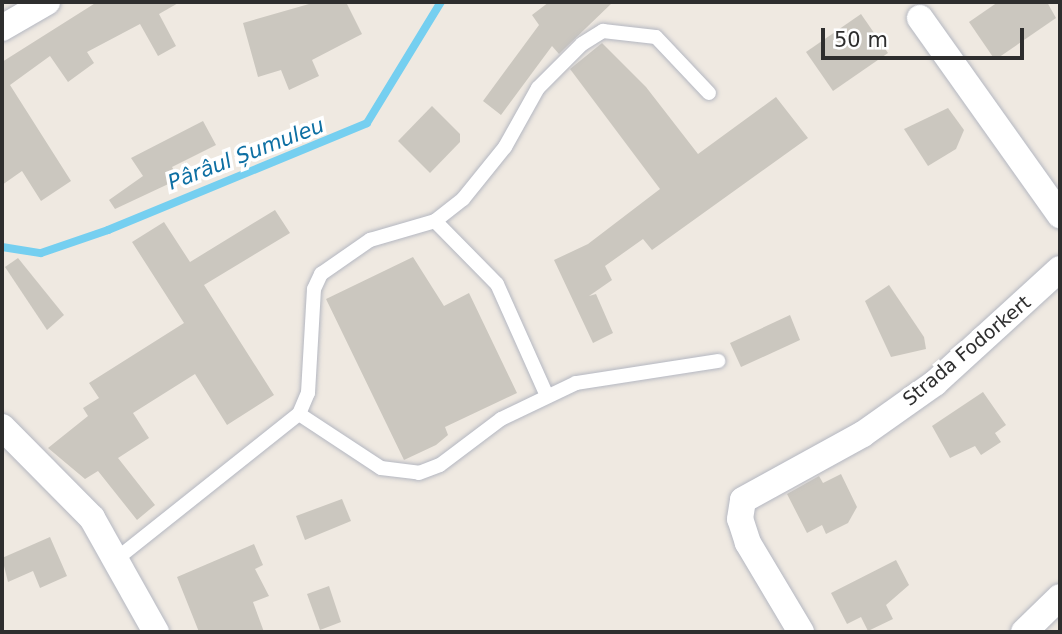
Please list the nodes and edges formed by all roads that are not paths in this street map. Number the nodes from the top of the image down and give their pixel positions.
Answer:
1 (47, 2) edge
2 (920, 18) dead end
3 (2, 28) edge
4 (709, 93) dead end
5 (1060, 215) edge
6 (435, 221) junction
7 (1060, 269) edge
8 (718, 361) dead end
9 (547, 396) junction
10 (299, 414) junction
11 (2, 427) edge
12 (119, 557) junction
13 (1060, 597) edge
14 (156, 632) edge
15 (801, 632) edge
16 (1024, 632) edge

1 - 3 street
2 - 5 street
4 - 6 lane
6 - 9 lane
6 - 10 lane
7 - 15 street, Strada Fodorkert
8 - 9 lane
9 - 10 lane
10 - 12 lane
11 - 12 street
12 - 14 street
13 - 16 street

